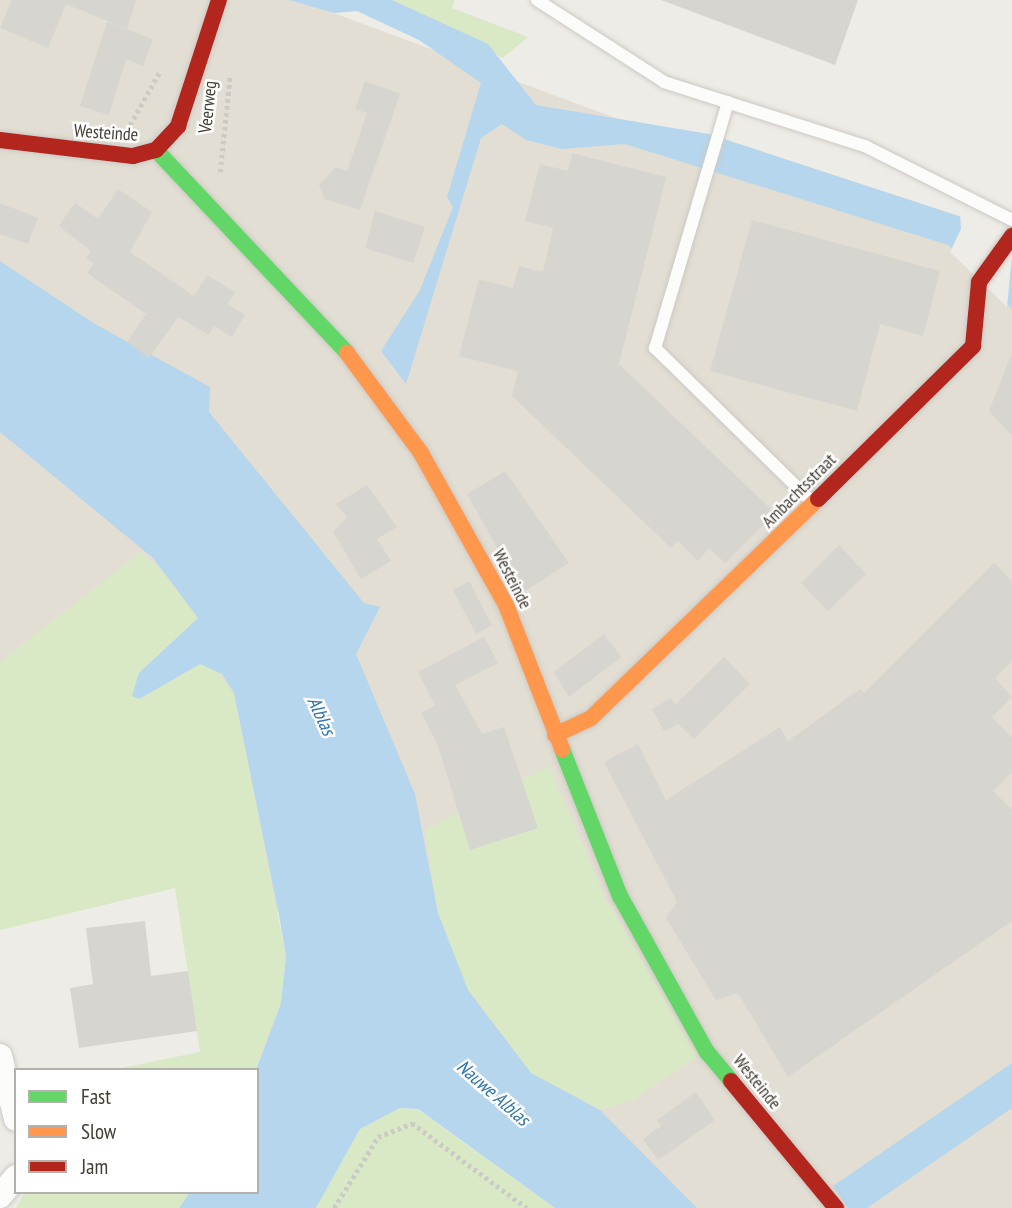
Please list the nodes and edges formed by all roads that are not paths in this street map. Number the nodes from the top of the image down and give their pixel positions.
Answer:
1 (219, 0) edge
2 (537, 0) edge
3 (728, 102) junction
4 (0, 140) edge
5 (156, 150) junction
6 (1012, 220) edge
7 (1007, 241) edge
8 (813, 503) junction
9 (555, 735) junction
10 (2, 1061) edge
11 (14, 1111) edge
12 (14, 1179) edge
13 (0, 1196) edge
14 (836, 1208) edge

1 - 5 street, Veerweg
2 - 3 lane
3 - 6 lane
3 - 8 lane
4 - 5 street, Westeinde
5 - 9 street, Westeinde
7 - 8 street, Ambachtsstraat
8 - 9 street, Ambachtsstraat
9 - 14 street, Westeinde
10 - 11 street
12 - 13 street

